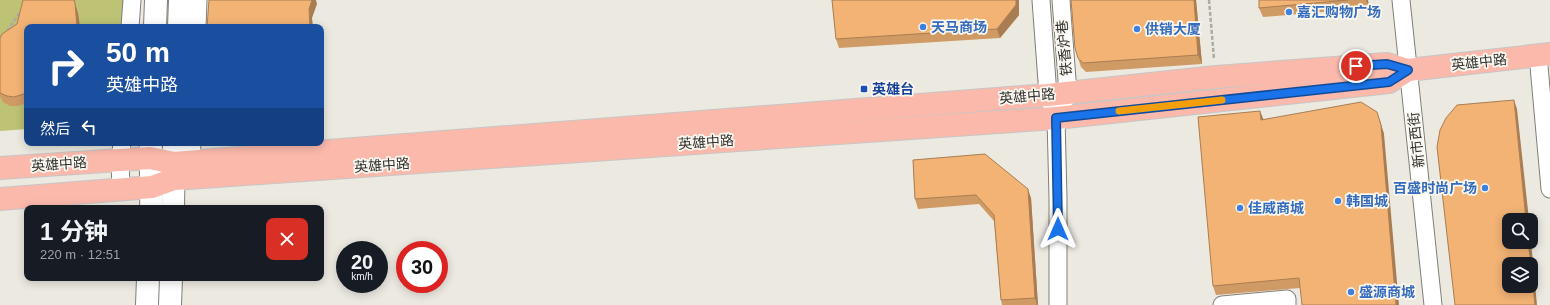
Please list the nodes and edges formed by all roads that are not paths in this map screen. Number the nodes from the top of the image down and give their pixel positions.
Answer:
1 (132, 0) edge
2 (156, 0) edge
3 (180, 0) edge
4 (198, 0) edge
5 (1041, 0) edge
6 (1060, 0) edge
7 (1401, 0) edge
8 (130, 24) edge
9 (155, 24) edge
10 (179, 24) edge
11 (197, 24) edge
12 (1544, 54) edge
13 (1408, 70) junction
14 (1058, 94) junction
15 (1056, 118) junction
16 (150, 150) edge
17 (121, 151) edge
18 (181, 158) edge
19 (0, 168) edge
20 (1550, 189) edge
21 (122, 190) junction
22 (152, 198) edge
23 (0, 199) edge
24 (173, 205) edge
25 (148, 281) edge
26 (171, 281) edge
27 (1287, 302) edge
28 (147, 305) edge
29 (170, 305) edge
30 (1058, 305) edge
31 (1222, 305) edge
32 (1434, 305) edge

1 - 8 street
2 - 9 main road
3 - 10 main road
4 - 11 street
5 - 14 street, 铁香炉巷
6 - 14 street, 铁香炉巷
7 - 13 street, 新市西街
12 - 13 main road, 英雄中路
12 - 20 street
13 - 14 main road, 英雄中路
13 - 15 main road, 英雄中路
13 - 32 street, 新市西街
14 - 15 street, 铁香炉巷
14 - 18 main road, 英雄中路
15 - 18 main road, 英雄中路
15 - 30 street
16 - 17 main road, 英雄中路
16 - 18 main road, 英雄中路
16 - 22 main road
17 - 19 main road, 英雄中路
17 - 21 street
18 - 22 main road, 英雄中路
18 - 24 main road
21 - 22 main road, 英雄中路
21 - 23 main road, 英雄中路
25 - 28 main road
26 - 29 main road
27 - 31 street

